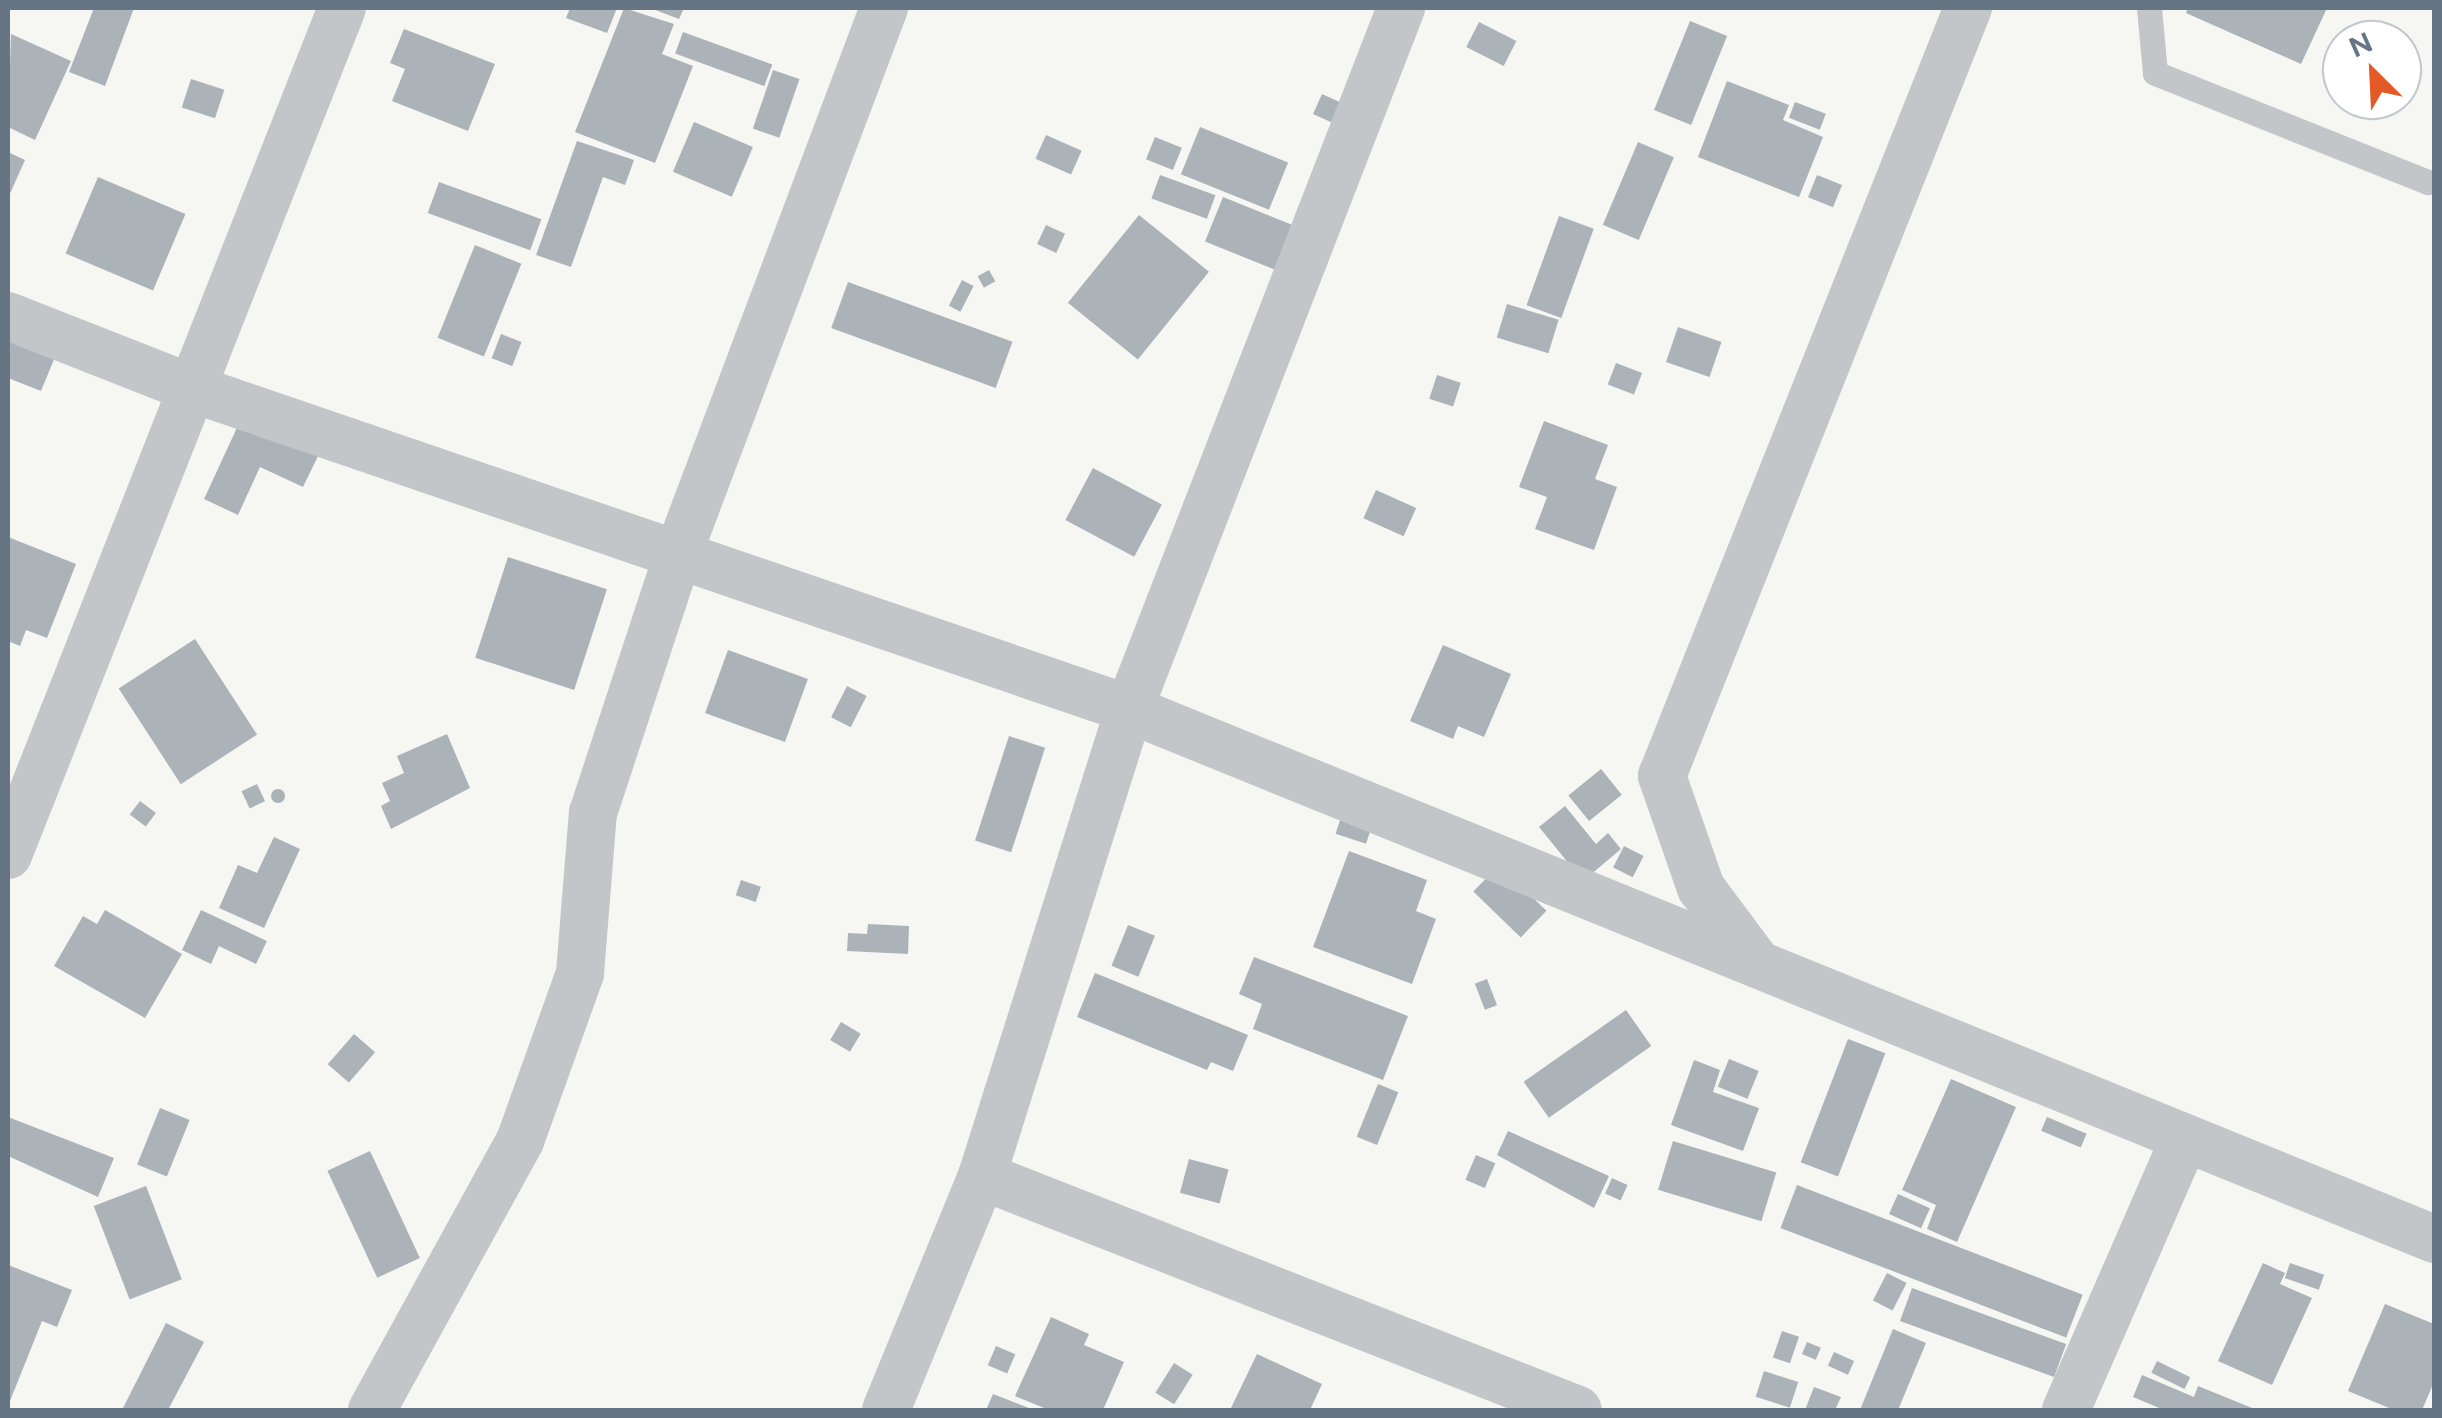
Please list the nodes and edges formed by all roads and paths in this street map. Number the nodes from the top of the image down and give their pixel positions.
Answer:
1 (342, 8) edge
2 (884, 8) edge
3 (1401, 8) edge
4 (1968, 8) edge
5 (2149, 8) edge
6 (2428, 182) dead end
7 (8, 316) edge
8 (192, 388) junction
9 (678, 554) junction
10 (1129, 709) junction
11 (8, 855) edge
12 (1757, 964) junction
13 (2183, 1142) junction
14 (982, 1176) junction
15 (2434, 1239) edge
16 (372, 1410) edge
17 (886, 1410) edge
18 (1578, 1410) edge
19 (2066, 1410) edge

1 - 8 street
2 - 9 street
3 - 10 street
4 - 12 street
5 - 6 lane
7 - 8 street
8 - 9 street
8 - 11 street
9 - 10 street
9 - 16 street
10 - 12 street
10 - 14 street
12 - 13 street
13 - 15 street
13 - 19 street
14 - 17 street
14 - 18 street

